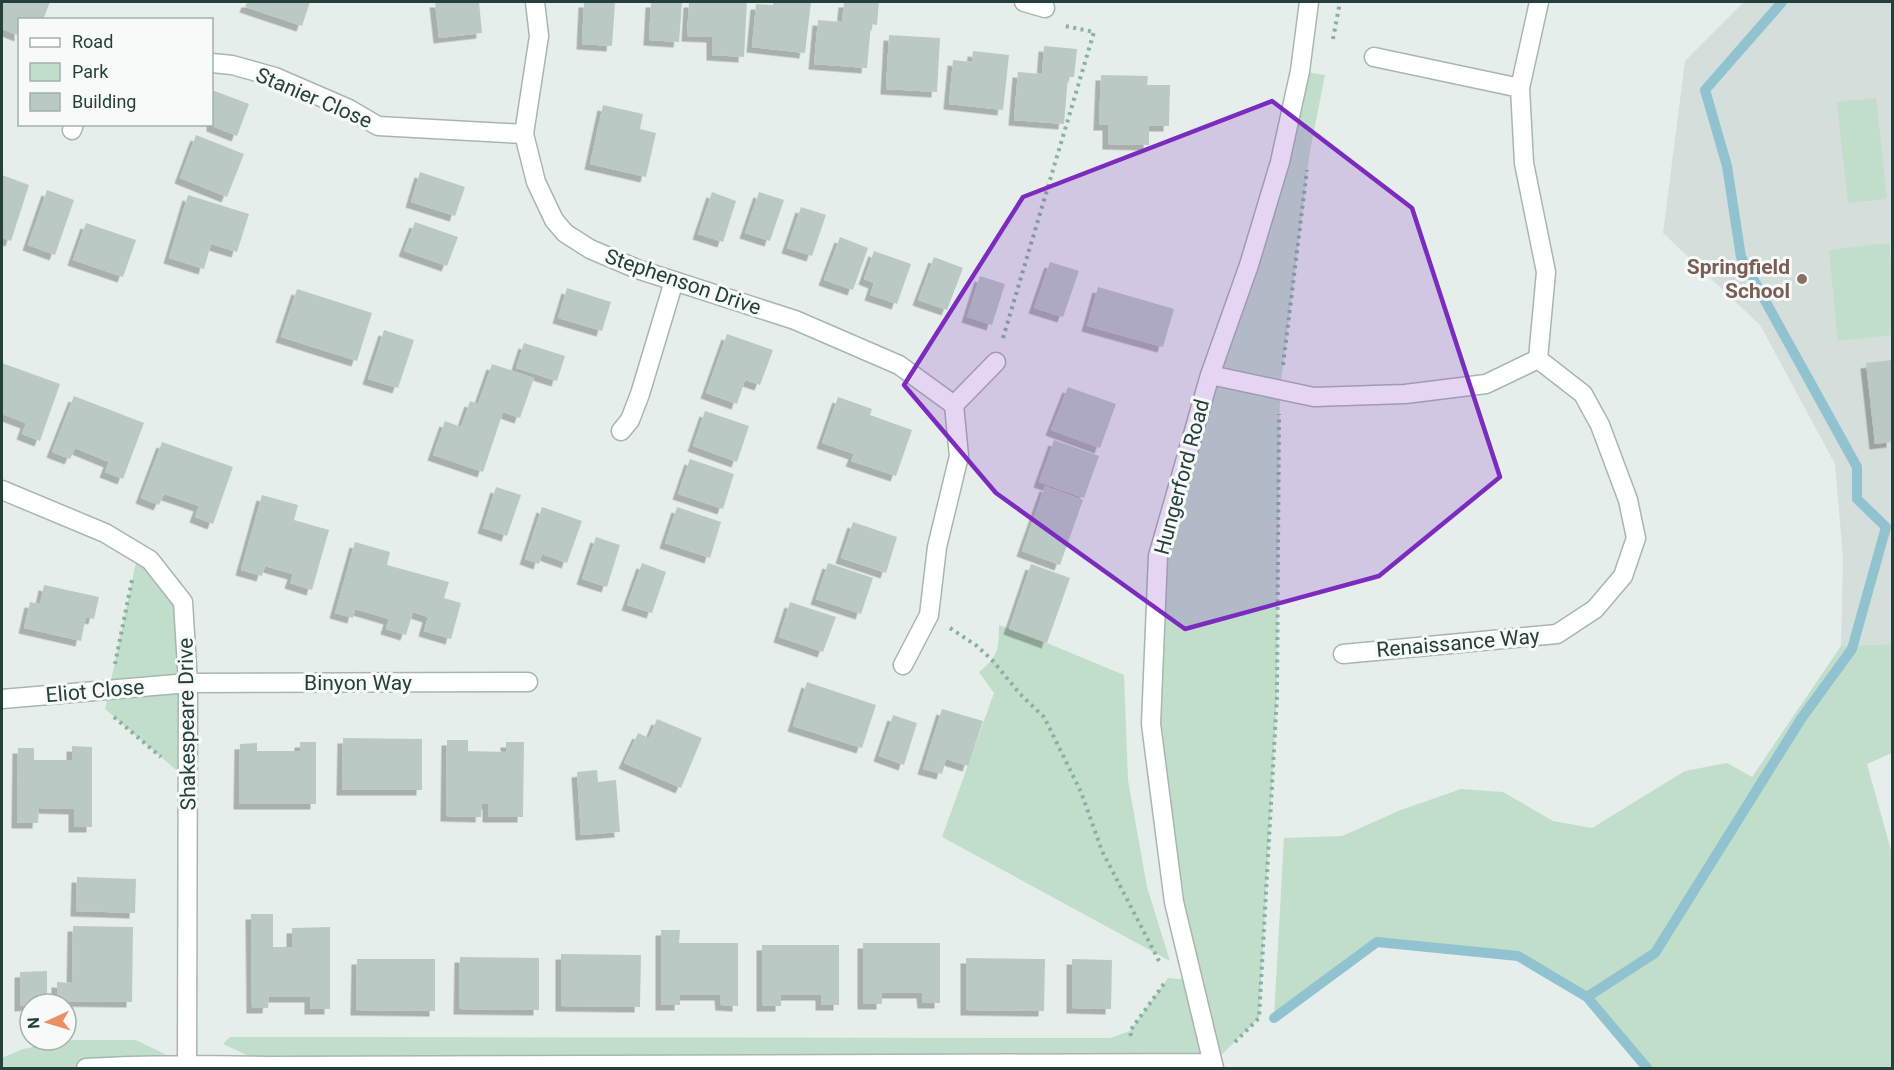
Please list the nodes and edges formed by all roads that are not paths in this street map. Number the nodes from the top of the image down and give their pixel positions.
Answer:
1 (536, 2) edge
2 (1024, 2) edge
3 (1309, 2) edge
4 (1539, 2) edge
5 (1045, 8) road end
6 (1374, 57) dead end
7 (213, 63) edge
8 (1520, 88) junction
9 (524, 134) junction
10 (674, 281) junction
11 (1538, 359) junction
12 (996, 362) road end
13 (1210, 375) junction
14 (954, 405) junction
15 (621, 431) dead end
16 (2, 490) edge
17 (1343, 654) dead end
18 (903, 665) dead end
19 (528, 682) dead end
20 (188, 683) junction
21 (2, 699) edge
22 (187, 1065) junction
23 (1214, 1066) edge
24 (270, 1067) edge
25 (86, 1068) edge

1 - 9 street, Stephenson Drive
2 - 5 street
3 - 13 street, Hungerford Road
4 - 8 street
6 - 8 street
7 - 9 street, Stanier Close
8 - 11 street
9 - 10 street, Stephenson Drive
10 - 14 street, Stephenson Drive
10 - 15 street
11 - 13 street
11 - 17 street, Renaissance Way
12 - 14 street
13 - 23 street, Hungerford Road
14 - 18 street
16 - 20 street, Shakespeare Drive
19 - 20 street, Binyon Way
20 - 21 street, Eliot Close
20 - 22 street, Shakespeare Drive
22 - 24 street
22 - 25 street
23 - 24 street

